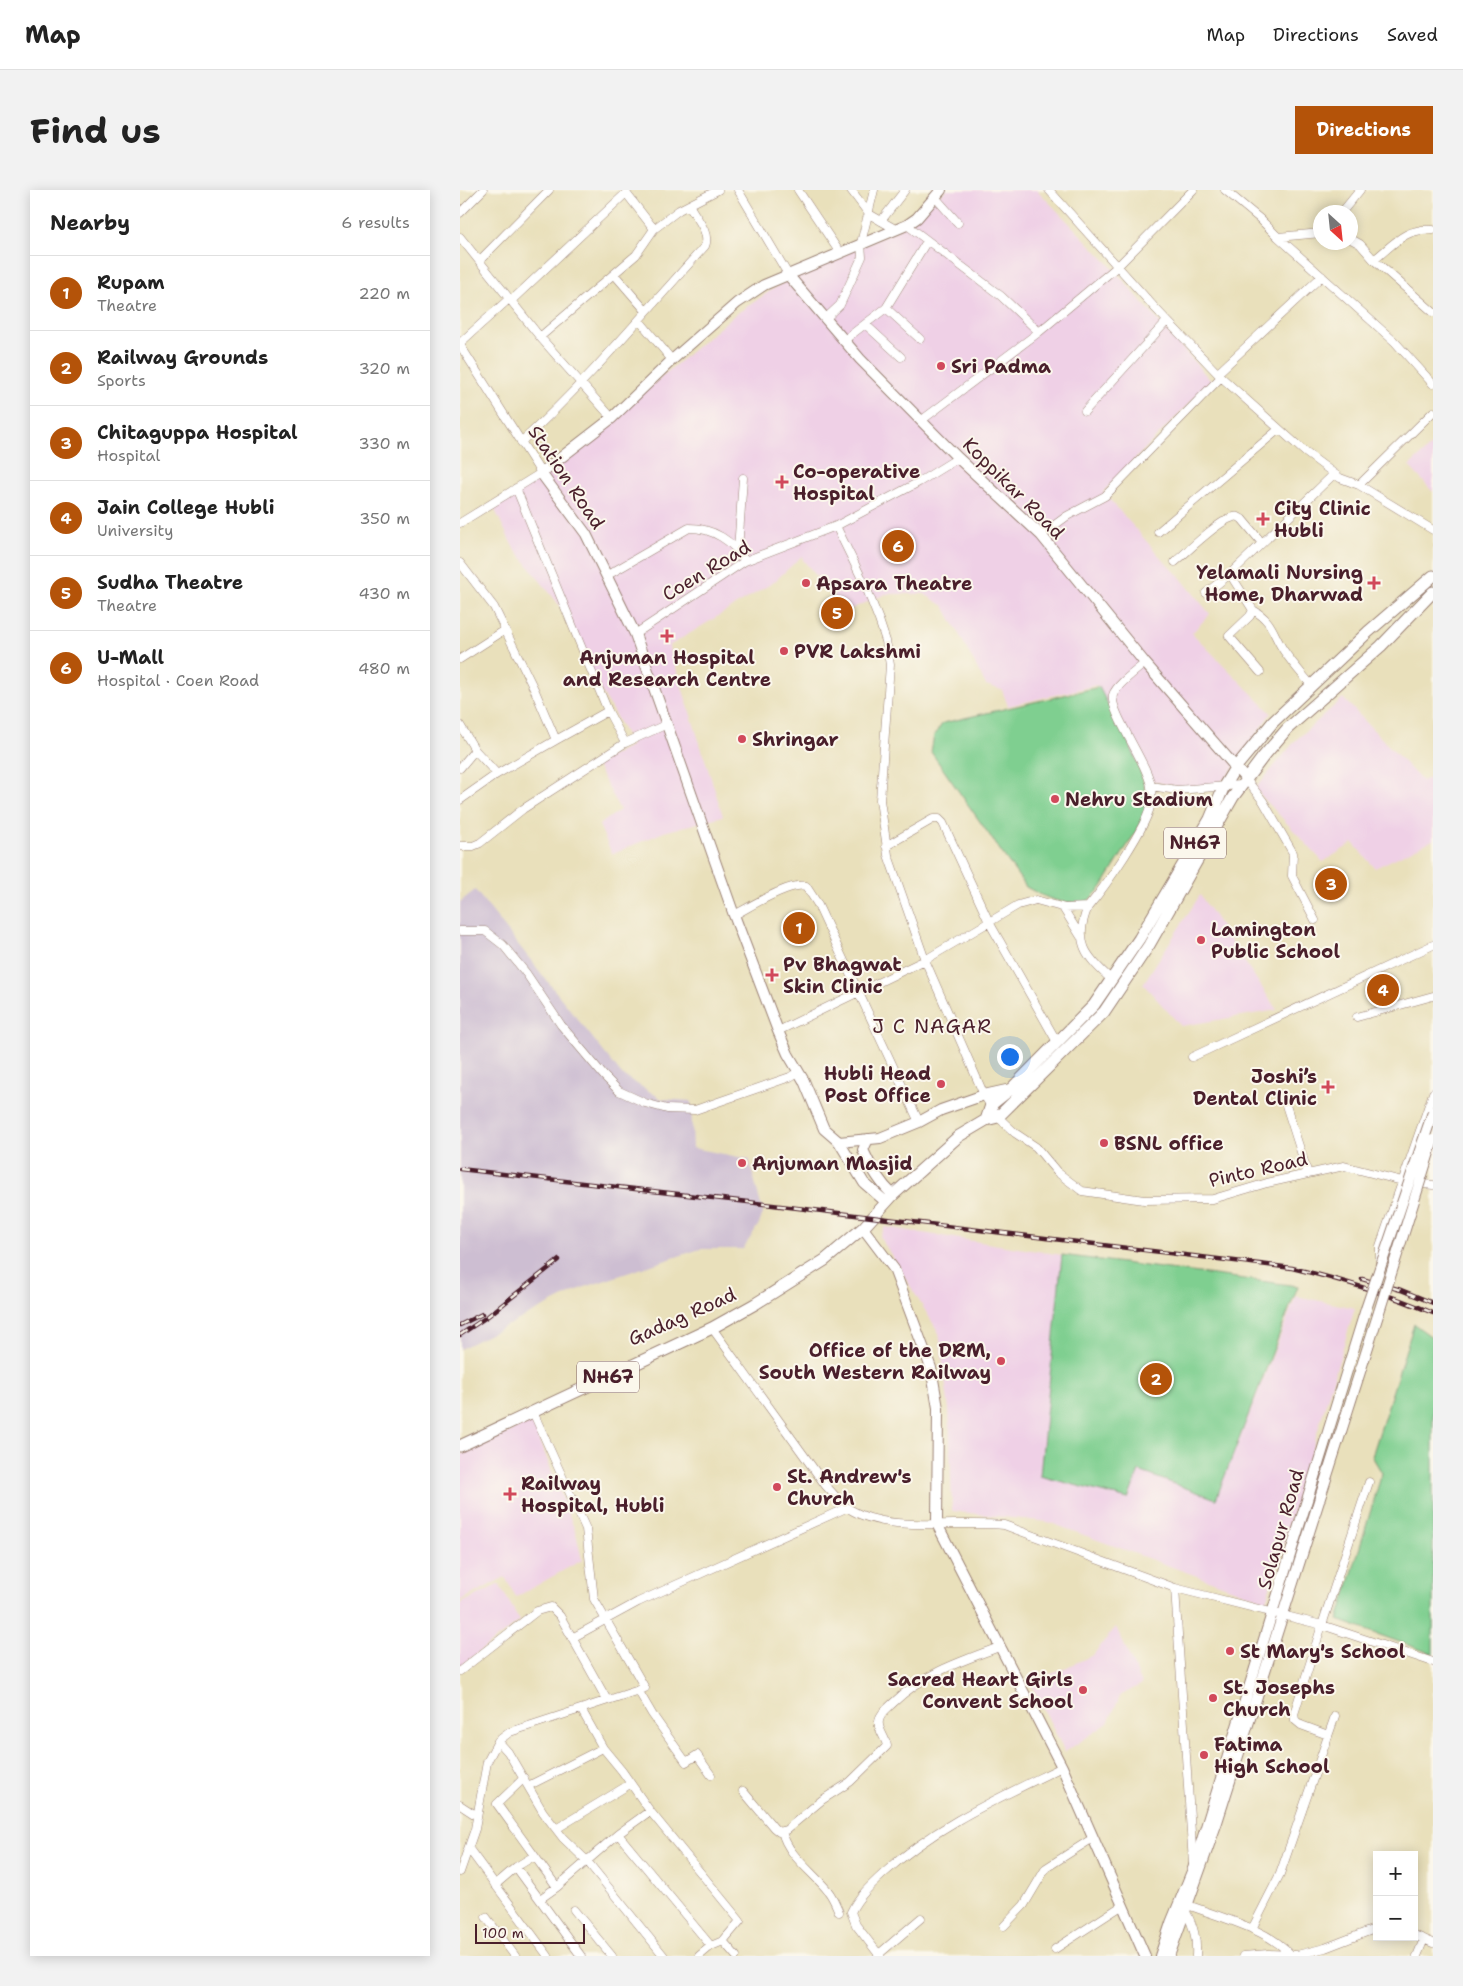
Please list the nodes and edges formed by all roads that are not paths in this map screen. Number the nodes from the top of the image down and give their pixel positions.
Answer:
1 (549, 190) edge
2 (718, 190) edge
3 (738, 190) edge
4 (798, 190) edge
5 (851, 190) edge
6 (874, 190) edge
7 (906, 190) edge
8 (1049, 190) edge
9 (1192, 190) edge
10 (1225, 190) edge
11 (1360, 190) edge
12 (480, 191) edge
13 (627, 191) edge
14 (938, 194) edge
15 (689, 205) junction
16 (1348, 205) edge
17 (460, 213) edge
18 (869, 214) junction
19 (881, 221) junction
20 (958, 223) dead end
21 (907, 225) junction
22 (654, 229) junction
23 (895, 229) junction
24 (1433, 230) edge
25 (1313, 234) edge
26 (460, 237) edge
27 (1278, 237) junction
28 (927, 241) junction
29 (862, 243) junction
30 (1358, 243) edge
31 (840, 253) junction
32 (480, 260) junction
33 (1374, 260) junction
34 (1118, 266) junction
35 (614, 274) junction
36 (789, 276) junction
37 (1322, 276) junction
38 (511, 299) junction
39 (886, 308) junction
40 (646, 311) junction
41 (1433, 312) edge
42 (825, 319) junction
43 (639, 320) junction
44 (1167, 320) junction
45 (865, 324) junction
46 (1039, 332) junction
47 (540, 337) junction
48 (920, 339) dead end
49 (843, 341) junction
50 (460, 344) edge
51 (463, 356) edge
52 (901, 357) dead end
53 (672, 360) junction
54 (1219, 375) junction
55 (580, 382) junction
56 (1433, 384) edge
57 (1085, 411) dead end
58 (1433, 412) edge
59 (612, 418) junction
60 (922, 420) junction
61 (1279, 429) junction
62 (521, 442) junction
63 (958, 458) junction
64 (541, 473) junction
65 (1334, 474) junction
66 (744, 478) dead end
67 (1359, 485) junction
68 (516, 488) junction
69 (460, 523) edge
70 (836, 526) junction
71 (1433, 530) edge
72 (1158, 532) dead end
73 (1041, 535) junction
74 (1262, 543) junction
75 (738, 550) junction
76 (745, 561) junction
77 (1175, 562) dead end
78 (460, 563) edge
79 (1230, 574) junction
80 (606, 576) junction
81 (1433, 576) edge
82 (1206, 593) dead end
83 (1431, 594) edge
84 (1253, 610) junction
85 (505, 630) junction
86 (635, 634) junction
87 (460, 659) edge
88 (1145, 663) junction
89 (1260, 672) dead end
90 (1312, 686) junction
91 (608, 711) junction
92 (666, 725) junction
93 (460, 726) edge
94 (556, 740) junction
95 (624, 744) junction
96 (475, 750) junction
97 (460, 768) edge
98 (1235, 768) junction
99 (497, 774) junction
100 (1243, 782) junction
101 (1151, 786) junction
102 (1224, 786) junction
103 (460, 800) edge
104 (460, 838) edge
105 (460, 846) edge
106 (886, 846) junction
107 (1088, 907) junction
108 (1063, 908) junction
109 (734, 915) junction
110 (1315, 920) dead end
111 (989, 922) junction
112 (460, 931) edge
113 (1081, 937) junction
114 (1433, 945) edge
115 (925, 960) junction
116 (1112, 980) junction
117 (859, 992) junction
118 (1433, 996) edge
119 (1357, 1017) dead end
120 (778, 1031) junction
121 (1058, 1042) junction
122 (1192, 1057) dead end
123 (798, 1072) junction
124 (1011, 1089) junction
125 (1433, 1093) edge
126 (984, 1095) junction
127 (1284, 1099) dead end
128 (991, 1105) junction
129 (1433, 1112) edge
130 (998, 1117) junction
131 (986, 1120) junction
132 (919, 1122) junction
133 (868, 1139) junction
134 (1433, 1140) edge
135 (839, 1142) junction
136 (1433, 1156) edge
137 (1308, 1174) junction
138 (1403, 1181) junction
139 (1424, 1184) junction
140 (1433, 1185) edge
141 (889, 1198) junction
142 (863, 1228) junction
143 (1380, 1267) junction
144 (1391, 1274) junction
145 (754, 1304) junction
146 (712, 1328) junction
147 (533, 1412) junction
148 (460, 1438) edge
149 (460, 1446) edge
150 (1369, 1482) dead end
151 (846, 1508) junction
152 (937, 1524) junction
153 (1175, 1588) junction
154 (1278, 1614) junction
155 (607, 1619) junction
156 (1322, 1625) junction
157 (572, 1638) junction
158 (999, 1647) junction
159 (1433, 1662) edge
160 (460, 1671) edge
161 (638, 1690) junction
162 (607, 1700) junction
163 (581, 1709) junction
164 (1335, 1716) dead end
165 (1328, 1735) junction
166 (498, 1741) junction
167 (603, 1748) junction
168 (1062, 1767) junction
169 (711, 1775) dead end
170 (524, 1778) junction
171 (630, 1784) junction
172 (528, 1786) junction
173 (743, 1791) dead end
174 (460, 1805) edge
175 (650, 1811) junction
176 (477, 1816) junction
177 (556, 1829) junction
178 (782, 1831) junction
179 (618, 1834) junction
180 (1093, 1838) junction
181 (469, 1849) junction
182 (534, 1856) junction
183 (587, 1861) junction
184 (516, 1867) junction
185 (1193, 1868) junction
186 (460, 1872) edge
187 (495, 1884) junction
188 (557, 1887) junction
189 (540, 1899) junction
190 (1123, 1905) junction
191 (1187, 1908) junction
192 (574, 1910) dead end
193 (839, 1912) dead end
194 (486, 1917) dead end
195 (921, 1918) dead end
196 (1004, 1926) dead end
197 (1252, 1929) junction
198 (1373, 1930) edge
199 (1418, 1937) edge
200 (1424, 1939) junction
201 (723, 1941) junction
202 (1433, 1942) edge
203 (711, 1946) junction
204 (1055, 1949) dead end
205 (880, 1955) edge
206 (1294, 1955) edge
207 (516, 1956) edge
208 (548, 1956) edge
209 (581, 1956) edge
210 (612, 1956) edge
211 (664, 1956) edge
212 (699, 1956) edge
213 (736, 1956) edge
214 (1146, 1956) edge
215 (1160, 1956) edge
216 (1169, 1956) edge
217 (1196, 1956) edge
218 (1243, 1956) edge
219 (1417, 1956) edge

1 - 32 street
2 - 15 street
3 - 36 street
4 - 31 street
5 - 18 street
6 - 18 street
7 - 19 street
8 - 34 street
9 - 34 street
10 - 27 street
11 - 16 street
12 - 17 street
13 - 22 street
13 - 38 street
14 - 20 street
14 - 21 main road
15 - 22 street
15 - 40 street
18 - 19 street
18 - 29 street
19 - 23 street
21 - 23 main road
21 - 28 street
22 - 35 street
23 - 29 main road
24 - 33 street
25 - 27 street
26 - 32 street
27 - 37 street
28 - 39 street
28 - 46 street
29 - 31 main road
29 - 42 street
30 - 33 street
31 - 36 main road
32 - 38 street
33 - 41 street
34 - 44 street
34 - 46 street
35 - 40 street
35 - 47 street
36 - 42 main road, Koppikar Road
36 - 53 main road
37 - 54 street
37 - 56 street
38 - 47 street
38 - 50 street
39 - 45 street
39 - 48 street
40 - 43 street
42 - 49 main road, Koppikar Road
43 - 53 street
43 - 55 street
44 - 54 street
44 - 57 street
45 - 49 street
45 - 52 street
46 - 60 street
47 - 55 street
49 - 60 main road, Koppikar Road
50 - 51 street, Station Road
51 - 62 street, Station Road
53 - 59 main road
54 - 61 street
54 - 73 street
55 - 59 street
55 - 62 street
58 - 67 street
59 - 64 main road
60 - 63 main road, Koppikar Road
61 - 65 street
61 - 72 street
62 - 64 street, Station Road
63 - 70 street, Coen Road
63 - 73 main road, Koppikar Road
64 - 68 street
64 - 80 main road, Station Road
65 - 67 street
65 - 74 street
66 - 75 street
67 - 71 street
68 - 69 street
68 - 91 street
70 - 76 street, Coen Road
70 - 106 street, Pinto Road
73 - 88 main road, Koppikar Road
74 - 77 street
74 - 79 street
75 - 76 street
75 - 80 street
76 - 86 street, Coen Road
78 - 85 street
79 - 82 street
79 - 84 street
80 - 86 main road, Station Road
81 - 90 highway, NH67
83 - 100 highway, NH67
84 - 89 street
84 - 90 street
85 - 87 street
85 - 94 street
86 - 92 main road, Station Road
88 - 98 main road, Koppikar Road
88 - 101 street
90 - 98 highway, NH67
91 - 94 street
91 - 95 street
92 - 95 street
92 - 109 main road, Station Road
93 - 96 street
94 - 99 street
95 - 105 street
96 - 97 street
96 - 99 street
98 - 100 main road, Koppikar Road
98 - 102 highway, NH67
99 - 103 street
100 - 102 street
100 - 110 street
100 - 130 highway, NH67
101 - 102 street
101 - 107 street
102 - 116 highway, NH67
104 - 105 street
106 - 111 street
106 - 115 street, Pinto Road
107 - 108 street
107 - 113 street
108 - 111 street
108 - 113 street
109 - 117 street
109 - 120 main road, Station Road
111 - 115 street
111 - 121 street
112 - 123 street
113 - 116 street
114 - 122 street
115 - 117 street
115 - 126 street, Pinto Road
116 - 121 highway, NH67
117 - 120 street
117 - 132 street
118 - 119 street
120 - 123 main road, Station Road
121 - 124 highway, NH67
123 - 135 main road
124 - 126 main road
124 - 128 highway, NH67
125 - 138 street
126 - 128 street, Pinto Road
126 - 132 main road
127 - 137 street
128 - 130 street, Pinto Road
128 - 131 highway
129 - 143 main road, Solapur Road, bridge
130 - 131 highway, NH67
130 - 137 street, Pinto Road
131 - 141 highway, NH67
132 - 133 main road
133 - 135 main road
133 - 141 main road
134 - 144 main road, Solapur Road, bridge
135 - 141 main road
136 - 139 street
137 - 138 street, Pinto Road
138 - 139 street, Pinto Road
138 - 143 street
139 - 140 street, Pinto Road
139 - 144 street
141 - 142 highway, Gadag Road / NH67
142 - 145 highway, Gadag Road / NH67
142 - 152 main road
143 - 154 main road, Solapur Road, bridge
144 - 154 main road, Solapur Road, bridge
145 - 146 highway, Gadag Road / NH67
145 - 148 highway, Gadag Road / NH67
146 - 147 highway, Gadag Road / NH67
146 - 151 street
147 - 149 highway, Gadag Road / NH67
147 - 155 street
150 - 156 street
151 - 152 street
151 - 155 street
152 - 153 street
152 - 158 main road
153 - 154 street
153 - 185 street
154 - 156 street
154 - 185 main road, Solapur Road
154 - 191 main road, Solapur Road
155 - 157 street
155 - 161 street
156 - 159 street
156 - 165 street
157 - 160 street
157 - 162 street
158 - 168 main road
158 - 178 street
161 - 162 street
161 - 169 street
162 - 163 street
163 - 166 street
163 - 167 street
164 - 165 street
165 - 197 street
166 - 170 street
166 - 176 street
167 - 171 street
167 - 172 street
168 - 180 main road
168 - 205 street
170 - 172 street
170 - 182 street
171 - 175 street
171 - 177 street
172 - 177 street
173 - 178 street
174 - 176 street
175 - 179 street
175 - 201 street
176 - 181 street
177 - 183 street
178 - 193 street
179 - 183 street
179 - 203 street
180 - 190 main road
180 - 196 street
181 - 186 street
181 - 187 street
182 - 184 street
182 - 188 street
183 - 188 street
183 - 211 street
184 - 187 street
184 - 189 street
185 - 215 main road, Solapur Road
187 - 208 street
188 - 189 street
189 - 209 street
190 - 204 street
190 - 214 main road
191 - 197 street
191 - 216 main road, Solapur Road
191 - 217 street
192 - 210 street
194 - 207 street
195 - 205 street
197 - 206 street
198 - 206 street
199 - 200 street
200 - 202 street
200 - 219 street
201 - 203 street
201 - 213 street
203 - 212 street
206 - 218 street

